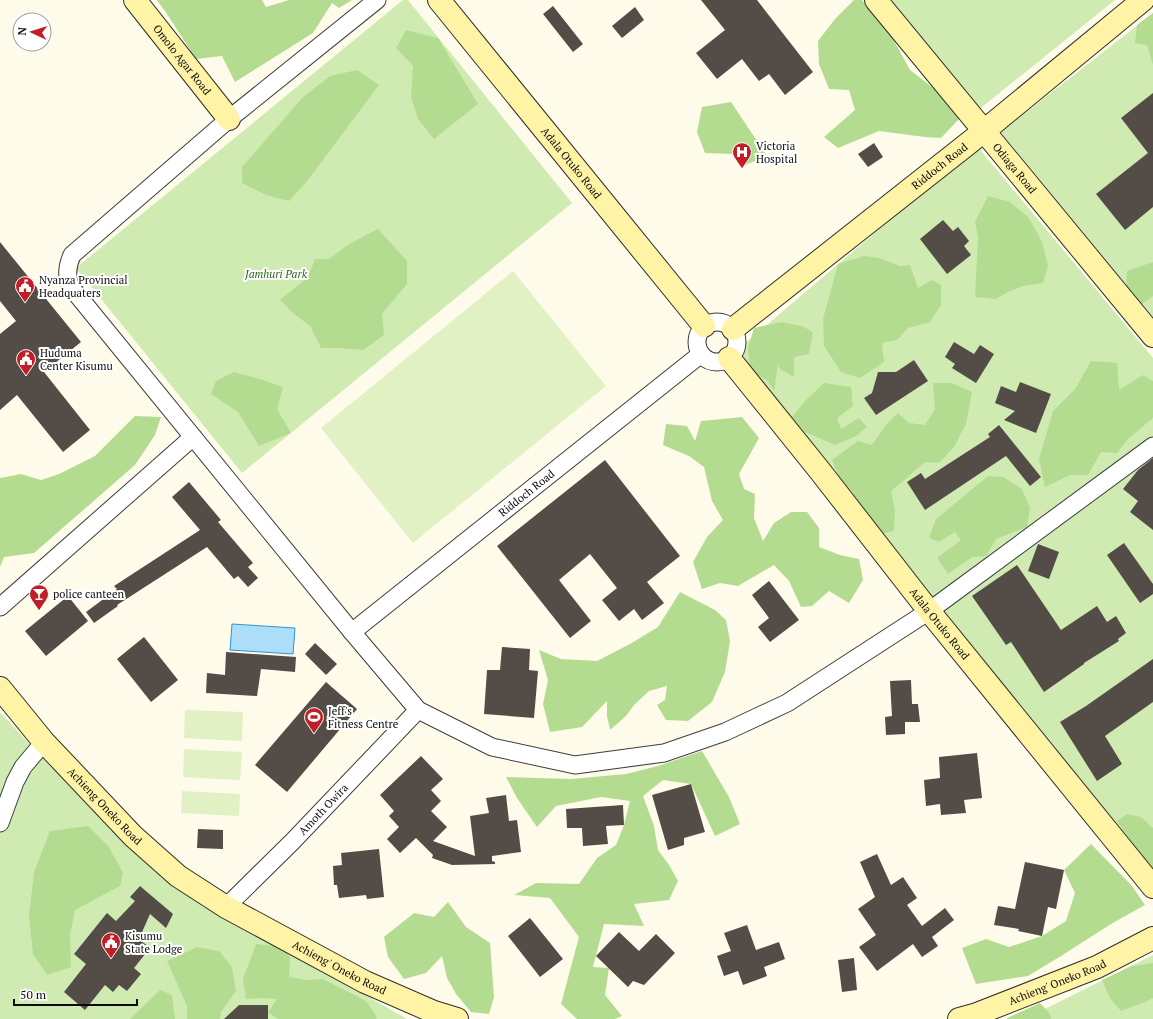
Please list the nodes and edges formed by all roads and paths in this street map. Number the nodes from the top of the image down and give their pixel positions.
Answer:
1 (135, 0) edge
2 (377, 0) edge
3 (439, 0) edge
4 (876, 0) edge
5 (1143, 0) edge
6 (229, 119) junction
7 (984, 131) junction
8 (704, 326) junction
9 (733, 329) junction
10 (1153, 336) edge
11 (701, 354) junction
12 (730, 358) junction
13 (193, 437) junction
14 (1153, 446) edge
15 (0, 607) edge
16 (929, 612) junction
17 (352, 632) junction
18 (0, 688) edge
19 (418, 710) junction
20 (44, 742) junction
21 (0, 824) edge
22 (1153, 887) edge
23 (226, 907) junction
24 (1153, 938) edge
25 (457, 1019) edge
26 (958, 1019) edge

1 - 6 street, Omolo Agar Road
2 - 6 street
3 - 8 street, Adala Otuko Road
4 - 7 street, Odiaga Road
5 - 7 street, Riddoch Road
6 - 13 street
7 - 9 street, Riddoch Road
7 - 10 street, Odiaga Road
8 - 9 street
8 - 11 street
9 - 12 street
11 - 12 street
11 - 17 street, Riddoch Road
12 - 16 street, Adala Otuko Road
13 - 15 street
13 - 17 street
14 - 16 street
16 - 19 street
16 - 22 street, Adala Otuko Road
17 - 19 street
18 - 20 street, Achieng Oneko Road
19 - 23 street, Amoth Owira
20 - 21 street
20 - 23 street, Achieng Oneko Road
23 - 25 street, Achieng' Oneko Road
24 - 26 street, Achieng' Oneko Road

